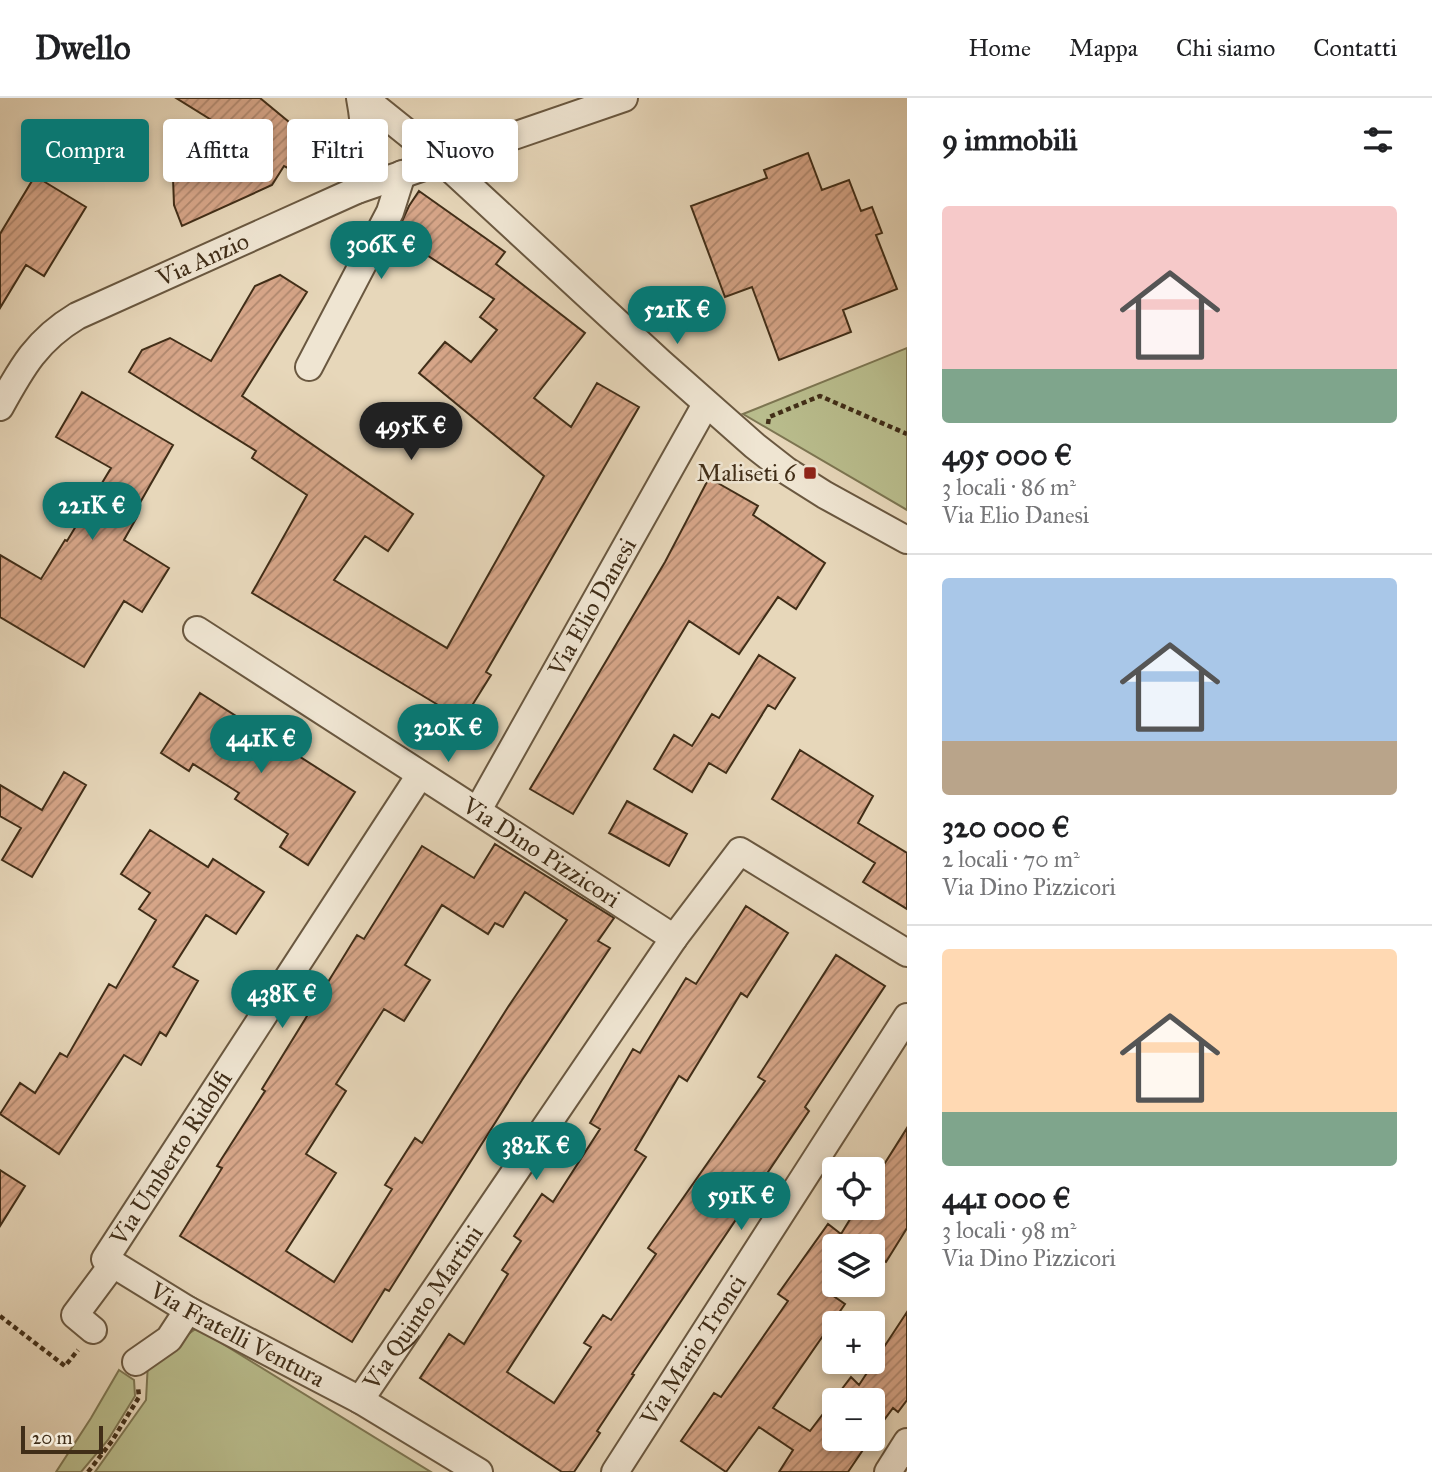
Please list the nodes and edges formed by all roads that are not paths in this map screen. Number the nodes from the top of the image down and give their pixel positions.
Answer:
1 (362, 98) edge
2 (624, 98) edge
3 (402, 129) edge
4 (518, 134) edge
5 (402, 174) joint
6 (465, 182) edge
7 (357, 190) junction
8 (10, 365) edge
9 (309, 367) dead end
10 (706, 404) junction
11 (0, 407) edge
12 (907, 540) edge
13 (197, 630) dead end
14 (420, 775) junction
15 (478, 810) junction
16 (674, 938) junction
17 (907, 953) edge
18 (907, 1017) edge
19 (109, 1261) junction
20 (188, 1310) junction
21 (93, 1330) road end
22 (136, 1362) road end
23 (360, 1400) junction
24 (907, 1442) edge
25 (480, 1472) edge
26 (615, 1472) edge
27 (888, 1472) edge

1 - 3 street
1 - 7 street
2 - 4 street, Via Anzio
5 - 7 street, Via Anzio
5 - 9 street
6 - 10 street
7 - 8 street, Via Anzio
8 - 11 street, Via Anzio
10 - 12 street
10 - 15 street, Via Elio Danesi
13 - 14 street, Via Dino Pizzicori
14 - 15 street, Via Dino Pizzicori
14 - 19 street, Via Umberto Ridolfi
15 - 16 street, Via Dino Pizzicori
16 - 17 street, Via Quinto Martini
16 - 23 street, Via Quinto Martini
18 - 26 street, Via Mario Tronci
19 - 20 street, Via Fratelli Ventura
19 - 21 street, Via Umberto Ridolfi
20 - 22 street
20 - 23 street, Via Fratelli Ventura
23 - 25 street, Via Fratelli Ventura
24 - 27 street

